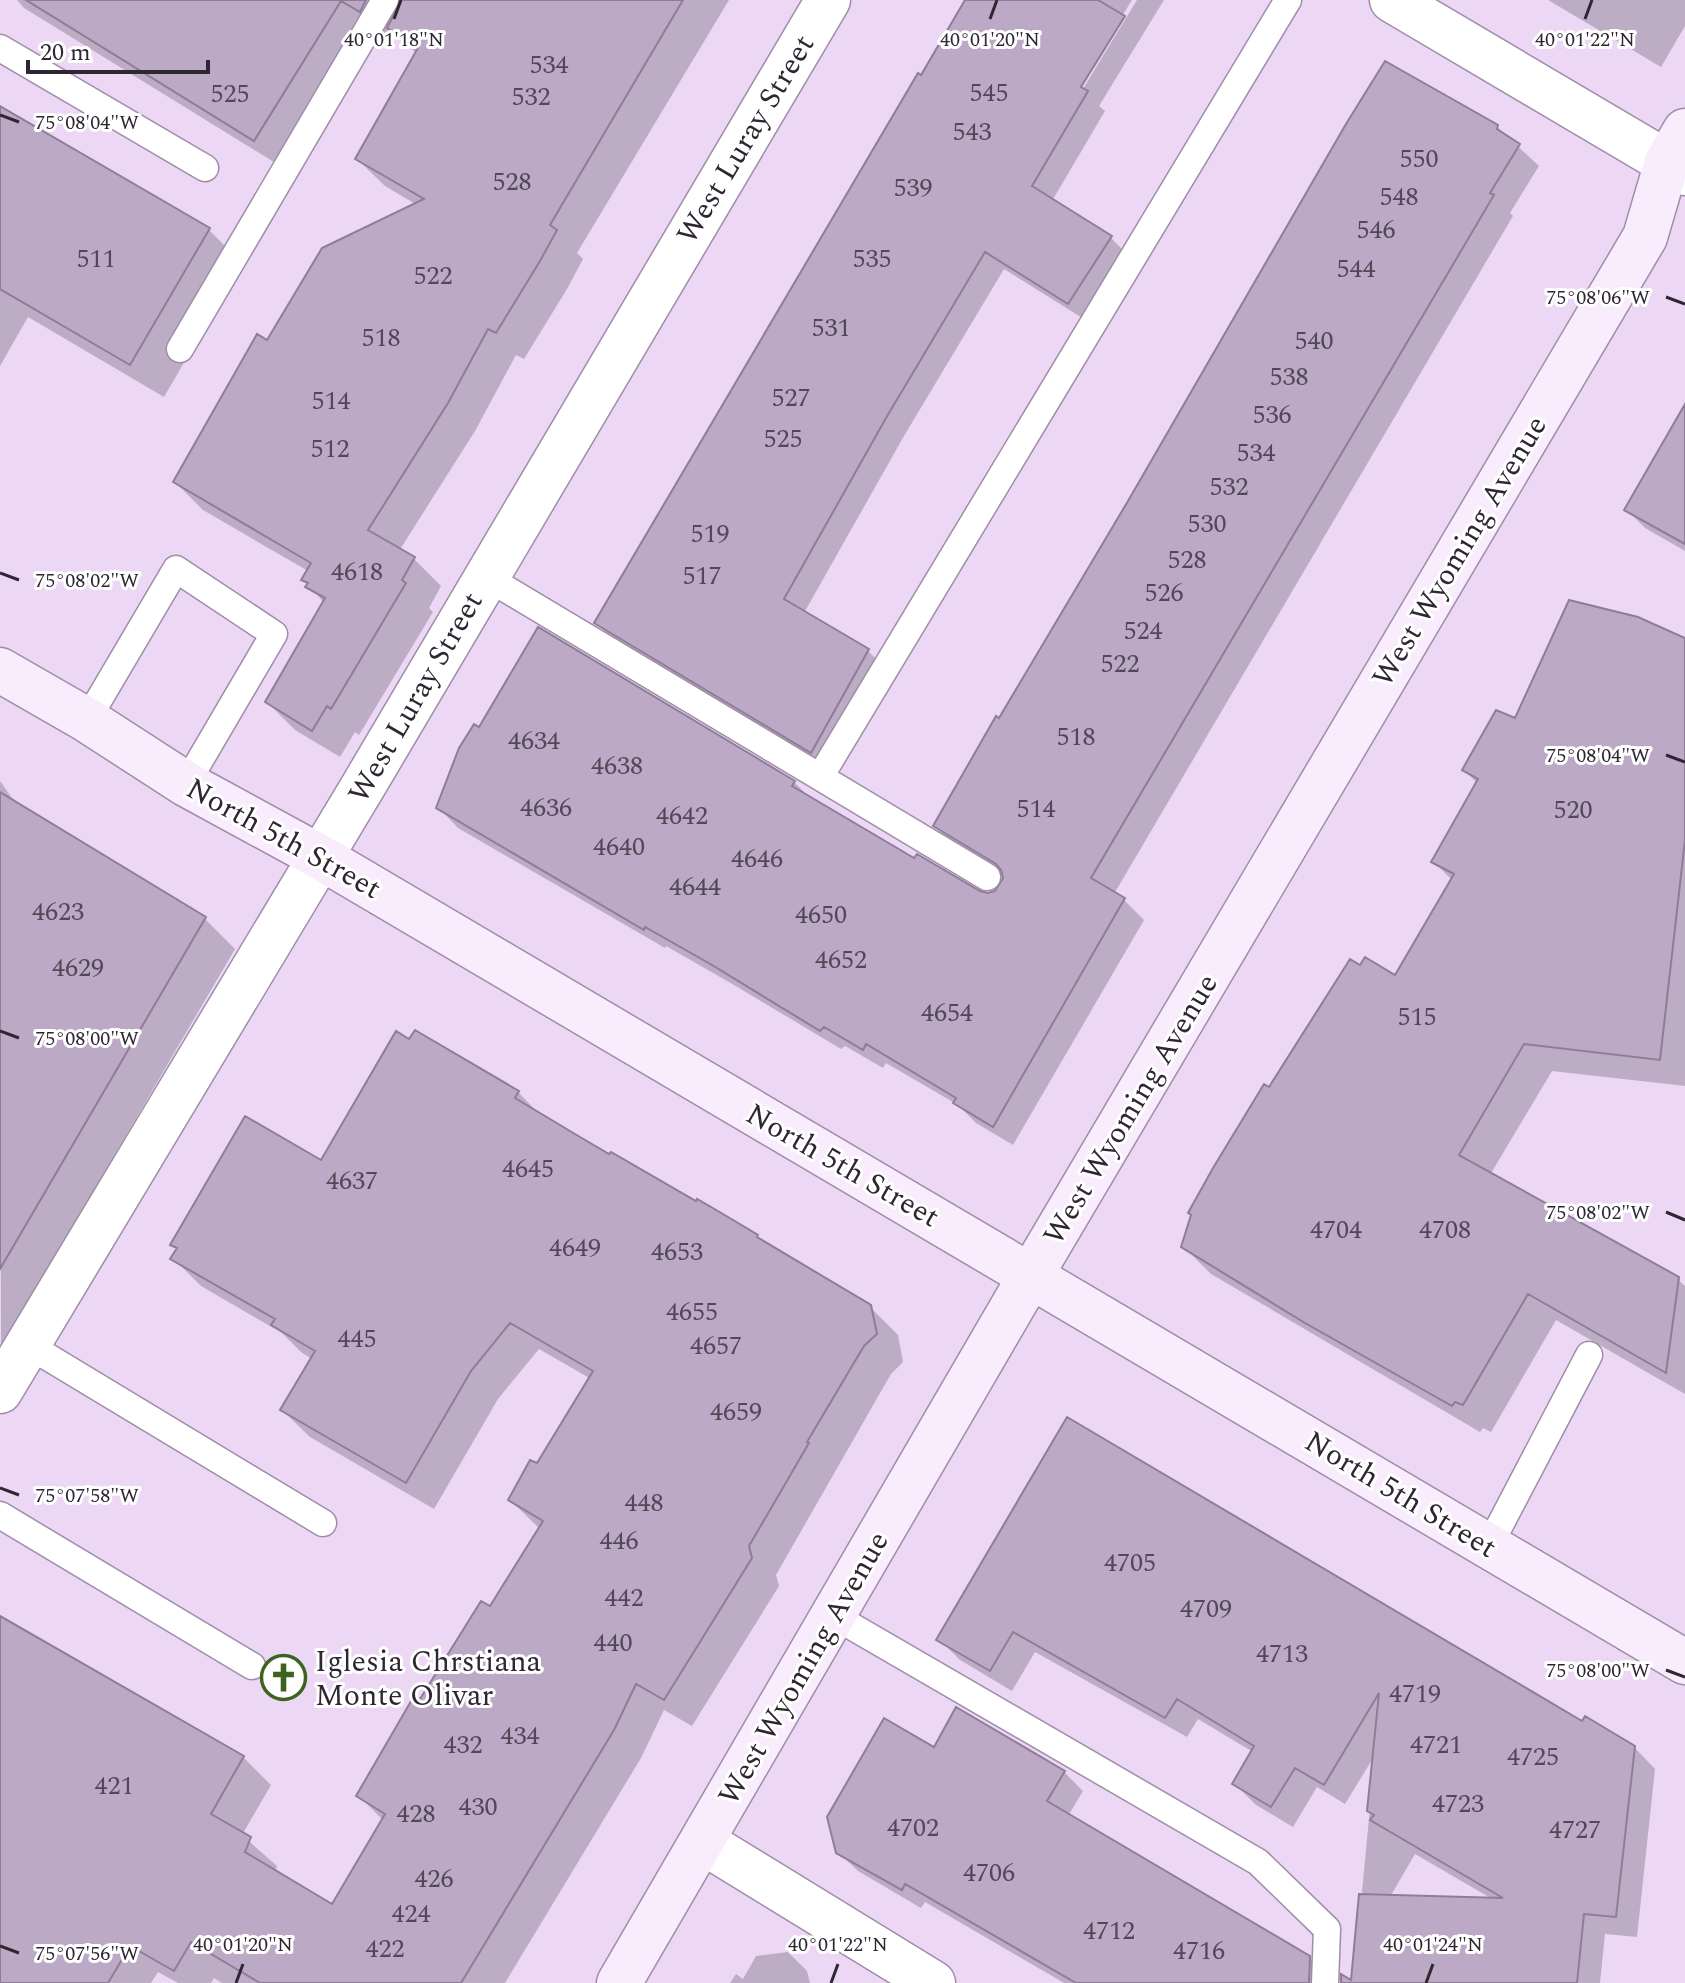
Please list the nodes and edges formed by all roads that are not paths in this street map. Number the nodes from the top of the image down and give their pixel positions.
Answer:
1 (385, 0) edge
2 (828, 0) edge
3 (1288, 0) edge
4 (1392, 0) edge
5 (0, 48) edge
6 (1679, 155) edge
7 (205, 168) dead end
8 (1685, 203) edge
9 (1645, 237) junction
10 (180, 349) dead end
11 (486, 577) junction
12 (0, 670) edge
13 (87, 720) junction
14 (820, 777) junction
15 (186, 784) junction
16 (320, 857) junction
17 (987, 877) dead end
18 (1031, 1275) junction
19 (28, 1345) junction
20 (1589, 1355) dead end
21 (0, 1391) edge
22 (0, 1515) edge
23 (323, 1523) dead end
24 (1489, 1546) junction
25 (834, 1616) junction
26 (1685, 1662) edge
27 (252, 1666) dead end
28 (703, 1842) junction
29 (619, 1983) edge
30 (933, 1983) edge
31 (1325, 1983) edge

1 - 10 lane
2 - 11 street, West Luray Street
3 - 14 lane
4 - 6 street
5 - 7 lane
6 - 9 street, West Wyoming Avenue
8 - 9 street, West Wyoming Avenue
9 - 18 street, West Wyoming Avenue
11 - 14 lane
11 - 16 street, West Luray Street
12 - 13 street, North 5th Street
13 - 15 street, North 5th Street
13 - 15 lane
14 - 17 lane
15 - 16 street, North 5th Street
16 - 18 street, North 5th Street
16 - 19 street, West Luray Street
18 - 24 street, North 5th Street
18 - 25 street, West Wyoming Avenue
19 - 21 street, West Luray Street
19 - 23 lane
20 - 24 lane
22 - 27 lane
24 - 26 street, North 5th Street
25 - 28 street, West Wyoming Avenue
25 - 31 lane
28 - 29 street, West Wyoming Avenue
28 - 30 street

